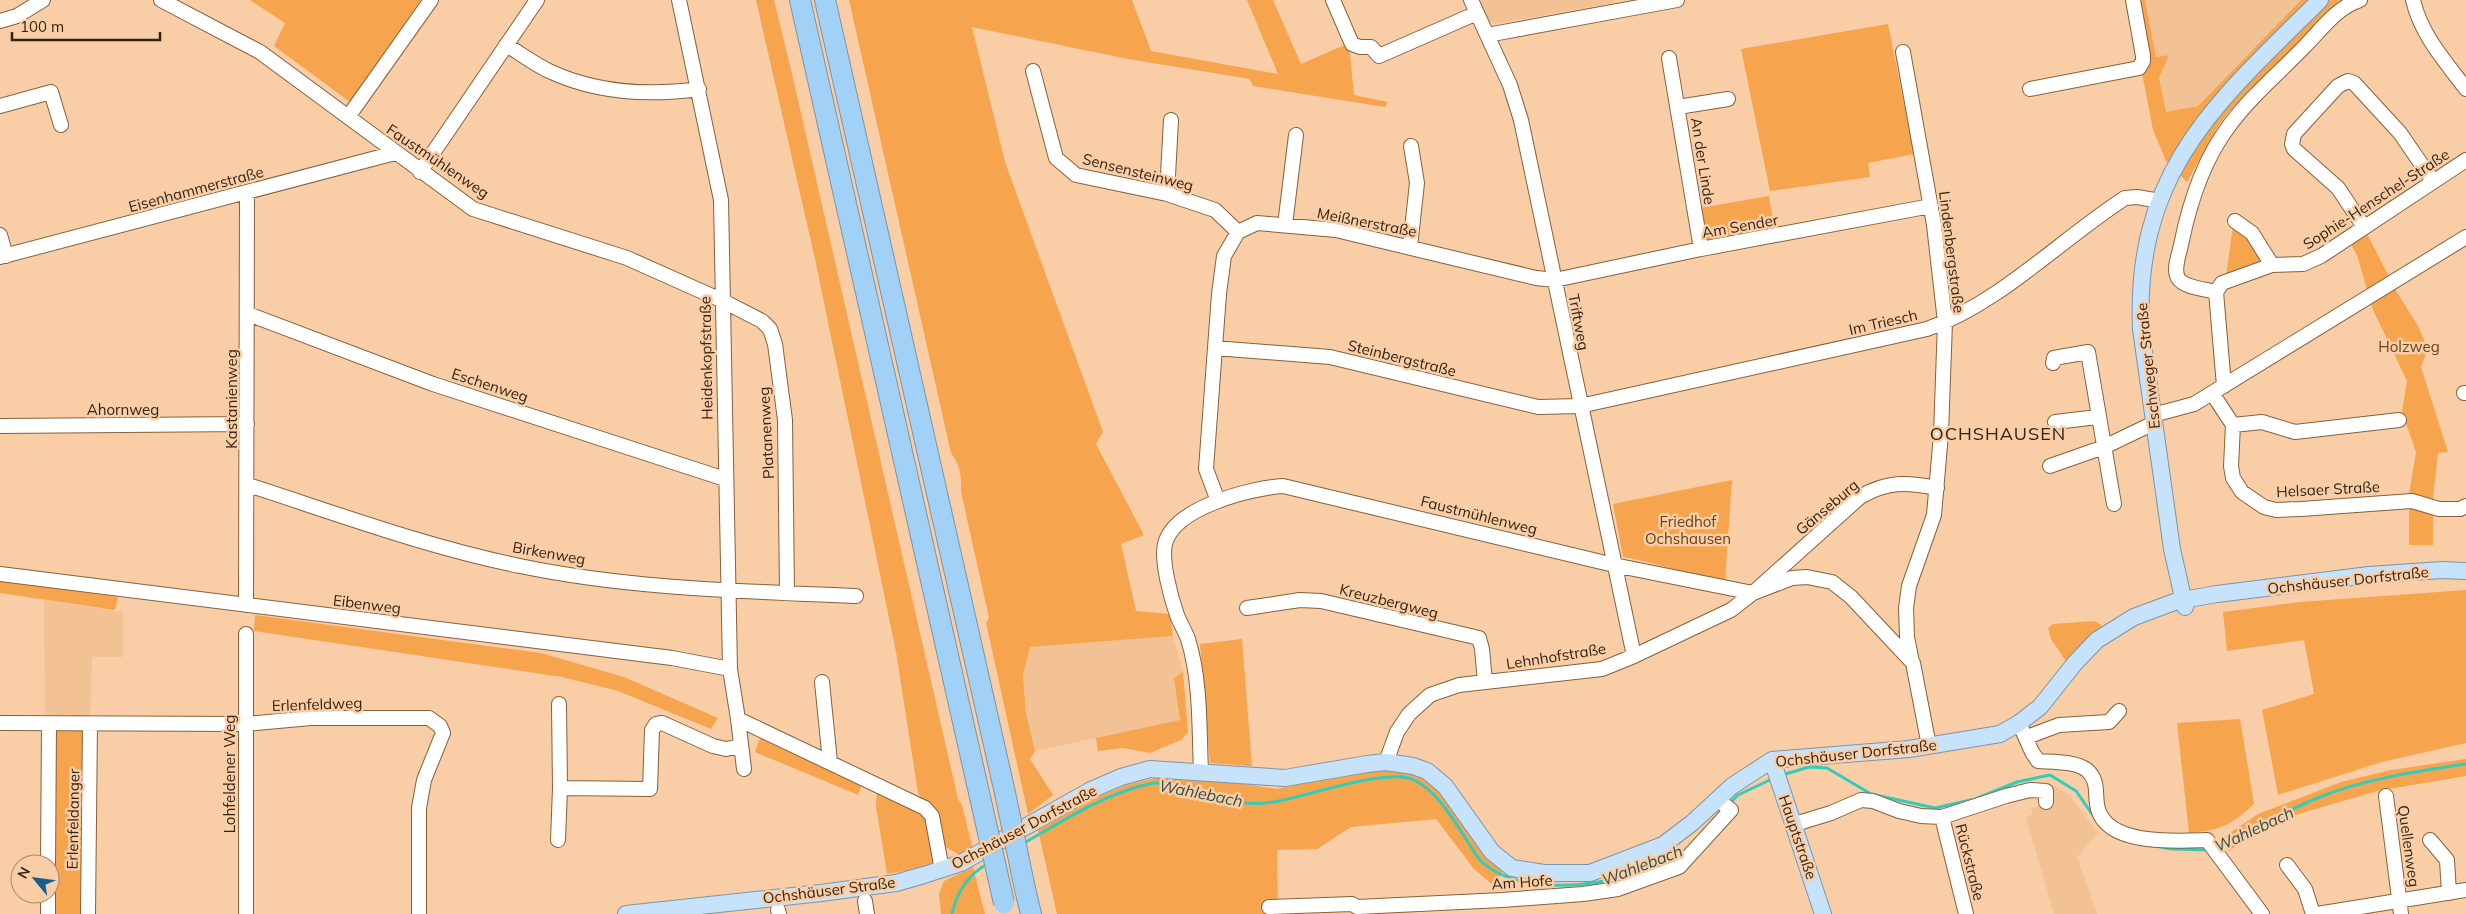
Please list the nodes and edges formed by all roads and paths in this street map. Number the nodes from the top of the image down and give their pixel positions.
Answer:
1 (43, 0) edge
2 (161, 0) edge
3 (431, 0) edge
4 (537, 0) edge
5 (679, 0) edge
6 (800, 0) edge
7 (825, 0) edge
8 (1333, 0) edge
9 (1472, 0) edge
10 (1677, 0) edge
11 (2132, 0) edge
12 (2312, 0) edge
13 (2320, 0) edge
14 (2360, 0) edge
15 (2413, 0) edge
16 (1622, 5) edge
17 (1477, 14) junction
18 (0, 22) edge
19 (1487, 35) junction
20 (2276, 44) junction
21 (506, 45) junction
22 (1903, 52) dead end
23 (1669, 58) dead end
24 (1033, 71) dead end
25 (699, 88) junction
26 (2030, 89) dead end
27 (2466, 89) edge
28 (1728, 99) dead end
29 (0, 106) edge
30 (1678, 107) junction
31 (348, 117) junction
32 (1171, 120) dead end
33 (61, 126) dead end
34 (1296, 135) dead end
35 (1410, 146) dead end
36 (394, 153) junction
37 (2466, 160) edge
38 (420, 172) junction
39 (2433, 181) junction
40 (247, 192) junction
41 (1167, 194) junction
42 (2160, 200) junction
43 (1931, 206) junction
44 (2235, 221) dead end
45 (1285, 224) junction
46 (2364, 227) junction
47 (1238, 232) junction
48 (0, 235) edge
49 (2466, 237) edge
50 (1410, 247) junction
51 (1701, 249) junction
52 (3, 256) edge
53 (2272, 265) junction
54 (1555, 280) junction
55 (2216, 292) junction
56 (722, 300) junction
57 (248, 314) junction
58 (1945, 322) junction
59 (1215, 348) junction
60 (2053, 364) dead end
61 (2218, 390) junction
62 (1580, 406) junction
63 (2098, 417) junction
64 (2153, 419) junction
65 (2399, 420) dead end
66 (2055, 422) dead end
67 (247, 424) junction
68 (2233, 425) junction
69 (0, 426) edge
70 (2104, 446) junction
71 (2050, 466) dead end
72 (725, 479) junction
73 (248, 485) junction
74 (1936, 488) junction
75 (1218, 501) junction
76 (2114, 504) dead end
77 (2466, 506) edge
78 (1614, 564) junction
79 (2466, 571) edge
80 (0, 574) edge
81 (729, 590) junction
82 (787, 593) junction
83 (1753, 593) junction
84 (856, 596) dead end
85 (2179, 604) junction
86 (246, 605) junction
87 (1247, 608) dead end
88 (246, 634) dead end
89 (1634, 656) junction
90 (1912, 663) junction
91 (730, 669) junction
92 (822, 682) dead end
93 (1485, 682) junction
94 (560, 704) dead end
95 (2119, 711) dead end
96 (738, 719) junction
97 (0, 723) edge
98 (48, 724) junction
99 (90, 724) junction
100 (245, 724) junction
101 (2023, 730) junction
102 (741, 746) junction
103 (1929, 746) junction
104 (830, 762) junction
105 (1386, 762) junction
106 (744, 769) dead end
107 (1776, 771) junction
108 (1201, 772) junction
109 (560, 788) junction
110 (2386, 796) dead end
111 (2046, 802) dead end
112 (1722, 804) junction
113 (1942, 817) junction
114 (1795, 824) junction
115 (558, 840) dead end
116 (2430, 840) dead end
117 (48, 854) edge
118 (2287, 865) dead end
119 (942, 870) junction
120 (2466, 890) edge
121 (2449, 893) junction
122 (1269, 907) dead end
123 (2401, 907) edge
124 (1005, 909) edge
125 (1357, 910) edge
126 (88, 914) edge
127 (246, 914) edge
128 (418, 914) edge
129 (626, 914) edge
130 (1031, 914) edge
131 (1823, 914) edge
132 (1966, 914) edge
133 (2262, 914) edge
134 (2313, 914) edge
135 (2317, 914) edge

1 - 18 street
2 - 31 street, Faustmühlenweg
3 - 31 street
4 - 21 street
5 - 25 street, Heidenkopfstraße
6 - 124 highway, bridge
7 - 130 highway, bridge
8 - 17 street
9 - 17 street, Triftweg
10 - 16 street
11 - 26 street
12 - 20 main road, Eschweger Straße
13 - 20 main road, Eschweger Straße
14 - 55 street
15 - 27 street
16 - 19 street
17 - 19 street, Triftweg
19 - 54 street, Triftweg
20 - 42 main road, Eschweger Straße
21 - 25 street
21 - 38 street
22 - 43 street, Lindenbergstraße
23 - 30 street, An der Linde
24 - 41 street, Sensensteinweg
25 - 56 street, Heidenkopfstraße
28 - 30 street, An der Linde
29 - 33 street
30 - 51 street, An der Linde
31 - 36 street, Faustmühlenweg
32 - 41 street
34 - 45 street
35 - 50 street
36 - 38 street, Faustmühlenweg
36 - 40 street, Eisenhammerstraße
37 - 39 street, Sophie-Henschel-Straße
38 - 56 street, Faustmühlenweg
39 - 46 street, Sophie-Henschel-Straße
39 - 46 street
40 - 52 street, Eisenhammerstraße
40 - 57 street, Kastanienweg
41 - 47 street, Sensensteinweg
42 - 58 street, Im Triesch
42 - 64 main road, Eschweger Straße
43 - 51 street, Am Sender
43 - 58 street, Lindenbergstraße
44 - 53 street
45 - 47 street, Meißnerstraße
45 - 50 street, Meißnerstraße
46 - 53 street, Sophie-Henschel-Straße
47 - 59 street
48 - 52 street, Eisenhammerstraße
49 - 61 street
50 - 54 street, Meißnerstraße
51 - 54 street, Am Sender
53 - 55 street, Sophie-Henschel-Straße
54 - 62 street, Triftweg
55 - 61 street
56 - 72 street, Heidenkopfstraße
56 - 82 street, Platanenweg
57 - 67 street, Kastanienweg
57 - 72 street, Eschenweg
58 - 62 street, Im Triesch
58 - 74 street, Lindenbergstraße
59 - 62 street, Steinbergstraße
59 - 75 street
60 - 63 street
61 - 64 street
61 - 68 street
62 - 78 street, Triftweg
63 - 66 street
63 - 70 street
64 - 70 street
64 - 85 main road, Eschweger Straße
65 - 68 street
67 - 69 street, Ahornweg
67 - 73 street, Kastanienweg
68 - 77 street, Helsaer Straße
70 - 71 street
70 - 76 street
72 - 81 street, Heidenkopfstraße
73 - 81 street, Birkenweg
73 - 86 street, Kastanienweg
74 - 83 street, Gänseburg
74 - 90 street, Lindenbergstraße
75 - 78 street, Faustmühlenweg
75 - 108 street, Faustmühlenweg
78 - 83 street, Faustmühlenweg
78 - 89 street, Triftweg
79 - 85 main road, Ochshäuser Dorfstraße
80 - 86 street, Eibenweg
81 - 82 street, Birkenweg
81 - 91 street, Heidenkopfstraße
82 - 84 street, Birkenweg
83 - 89 street, Lehnhofstraße
83 - 90 street
85 - 101 main road, Ochshäuser Dorfstraße
86 - 91 street, Eibenweg
87 - 93 street, Kreuzbergweg
88 - 100 street, Lohfeldener Weg
89 - 93 street, Lehnhofstraße
90 - 103 street
91 - 96 street, Heidenkopfstraße
92 - 104 street
93 - 105 street, Lehnhofstraße
94 - 109 street
95 - 101 street
96 - 102 street, Heidenkopfstraße
96 - 104 street
97 - 98 street, Erlenfeldweg
98 - 99 street, Erlenfeldweg
98 - 117 street, Erlenfeldanger
99 - 100 street, Erlenfeldweg
99 - 126 street, Erlenfeldanger
100 - 127 street, Lohfeldener Weg
100 - 128 street, Erlenfeldweg
101 - 103 main road, Ochshäuser Dorfstraße
101 - 133 street
102 - 106 street, Heidenkopfstraße
102 - 109 street
103 - 107 main road, Ochshäuser Dorfstraße
104 - 119 street
105 - 108 main road, Ochshäuser Dorfstraße
105 - 112 main road, Ochshäuser Dorfstraße
107 - 112 main road, Ochshäuser Dorfstraße
107 - 114 main road, Hauptstraße
108 - 119 main road, Ochshäuser Dorfstraße
109 - 115 street
110 - 123 street, Quellenweg
111 - 113 street
112 - 125 street, Am Hofe
113 - 114 street
113 - 132 street, Rückstraße
114 - 131 main road, Hauptstraße
116 - 121 street, Quellenweg
118 - 134 street
119 - 129 main road, Ochshäuser Straße
120 - 121 street, Quellenweg
121 - 123 street, Quellenweg
122 - 125 street, Am Hofe
123 - 135 street, Quellenweg

